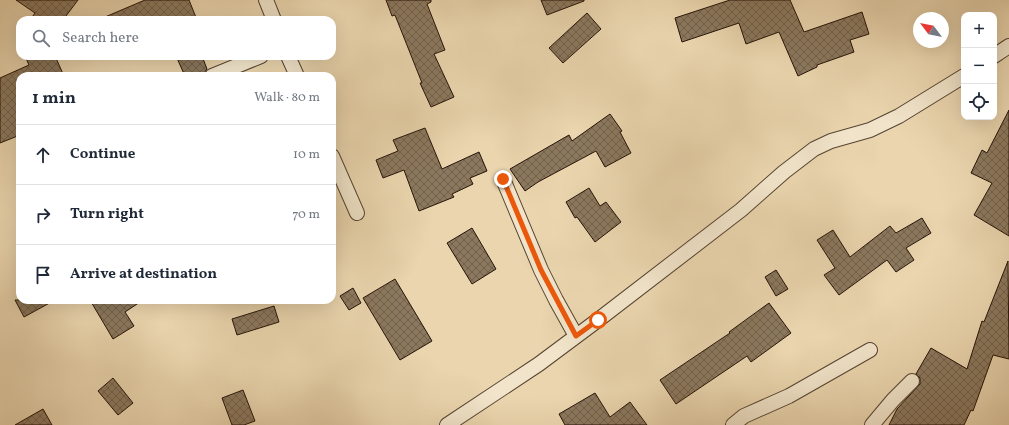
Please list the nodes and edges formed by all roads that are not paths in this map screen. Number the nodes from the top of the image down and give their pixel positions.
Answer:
1 (266, 0) edge
2 (272, 16) edge
3 (1009, 46) edge
4 (997, 54) edge
5 (251, 60) edge
6 (290, 60) edge
7 (222, 72) edge
8 (295, 72) edge
9 (961, 78) edge
10 (336, 165) edge
11 (503, 179) dead end
12 (357, 213) dead end
13 (576, 336) junction
14 (870, 350) dead end
15 (912, 381) dead end
16 (447, 425) edge
17 (733, 425) edge
18 (872, 425) edge

1 - 2 street
3 - 4 street
5 - 7 street
6 - 8 street
9 - 13 street
10 - 12 street
11 - 13 street
13 - 16 street
14 - 17 street
15 - 18 street

